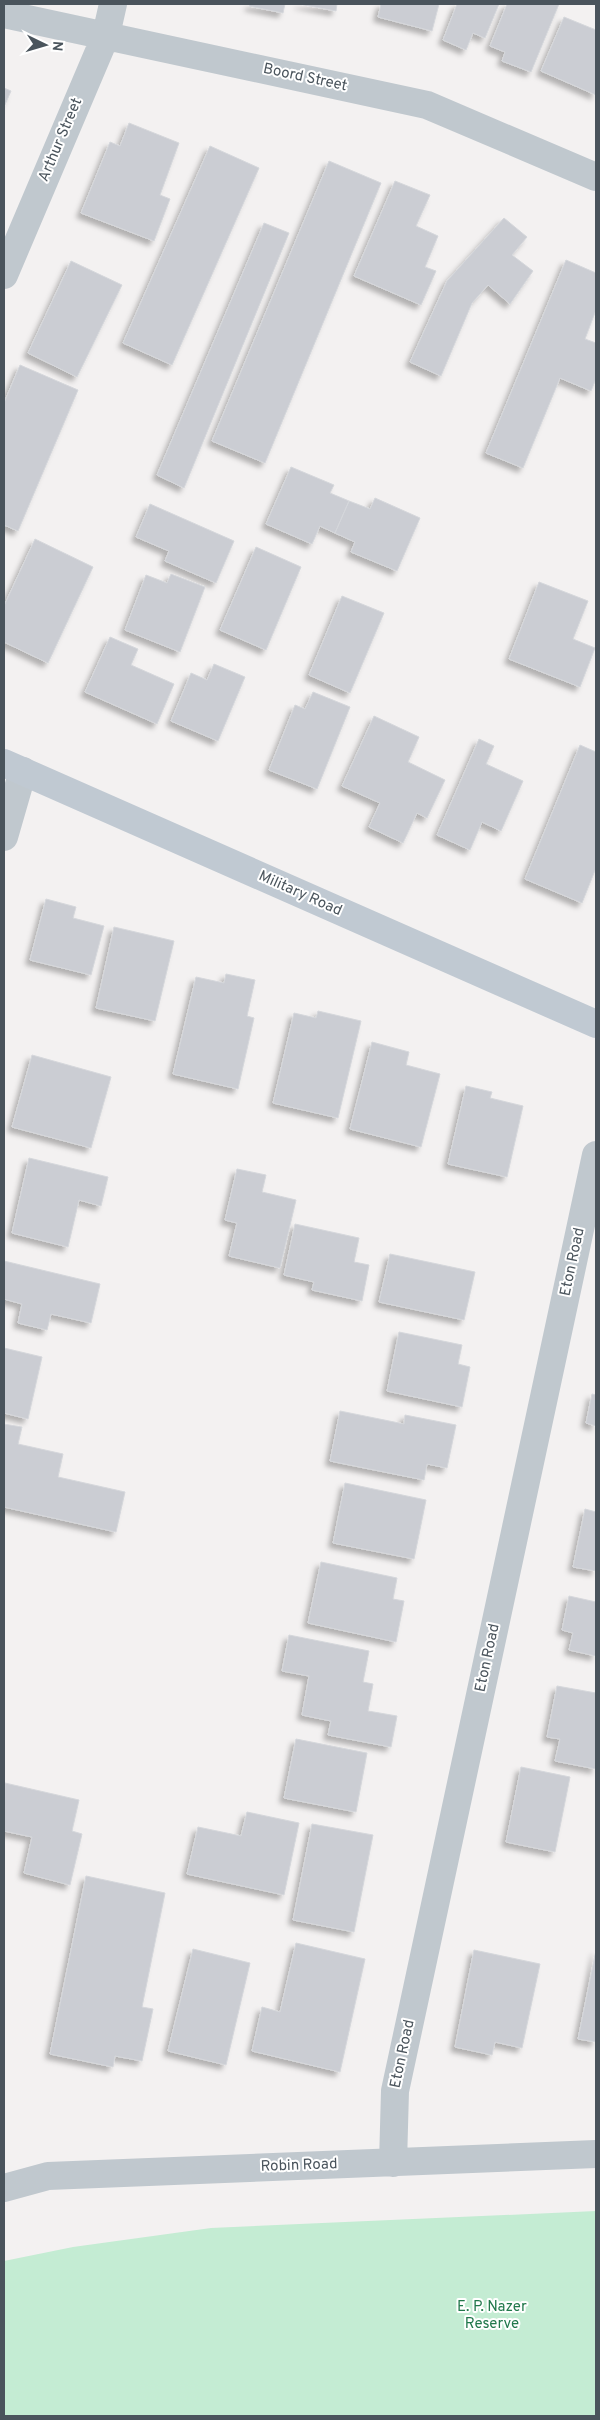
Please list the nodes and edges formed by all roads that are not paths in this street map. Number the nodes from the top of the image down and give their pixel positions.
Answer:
1 (113, 4) edge
2 (4, 14) edge
3 (106, 35) junction
4 (596, 177) edge
5 (4, 274) edge
6 (13, 767) edge
7 (4, 837) edge
8 (596, 1024) edge
9 (596, 1154) edge
10 (596, 2154) edge
11 (393, 2163) junction
12 (4, 2188) edge

1 - 3 street, Arthur Street
2 - 3 street, Boord Street
3 - 4 street, Boord Street
3 - 5 street, Arthur Street
6 - 7 street
6 - 8 main road, Military Road
9 - 11 street, Eton Road
10 - 11 street, Robin Road
11 - 12 street, Robin Road

